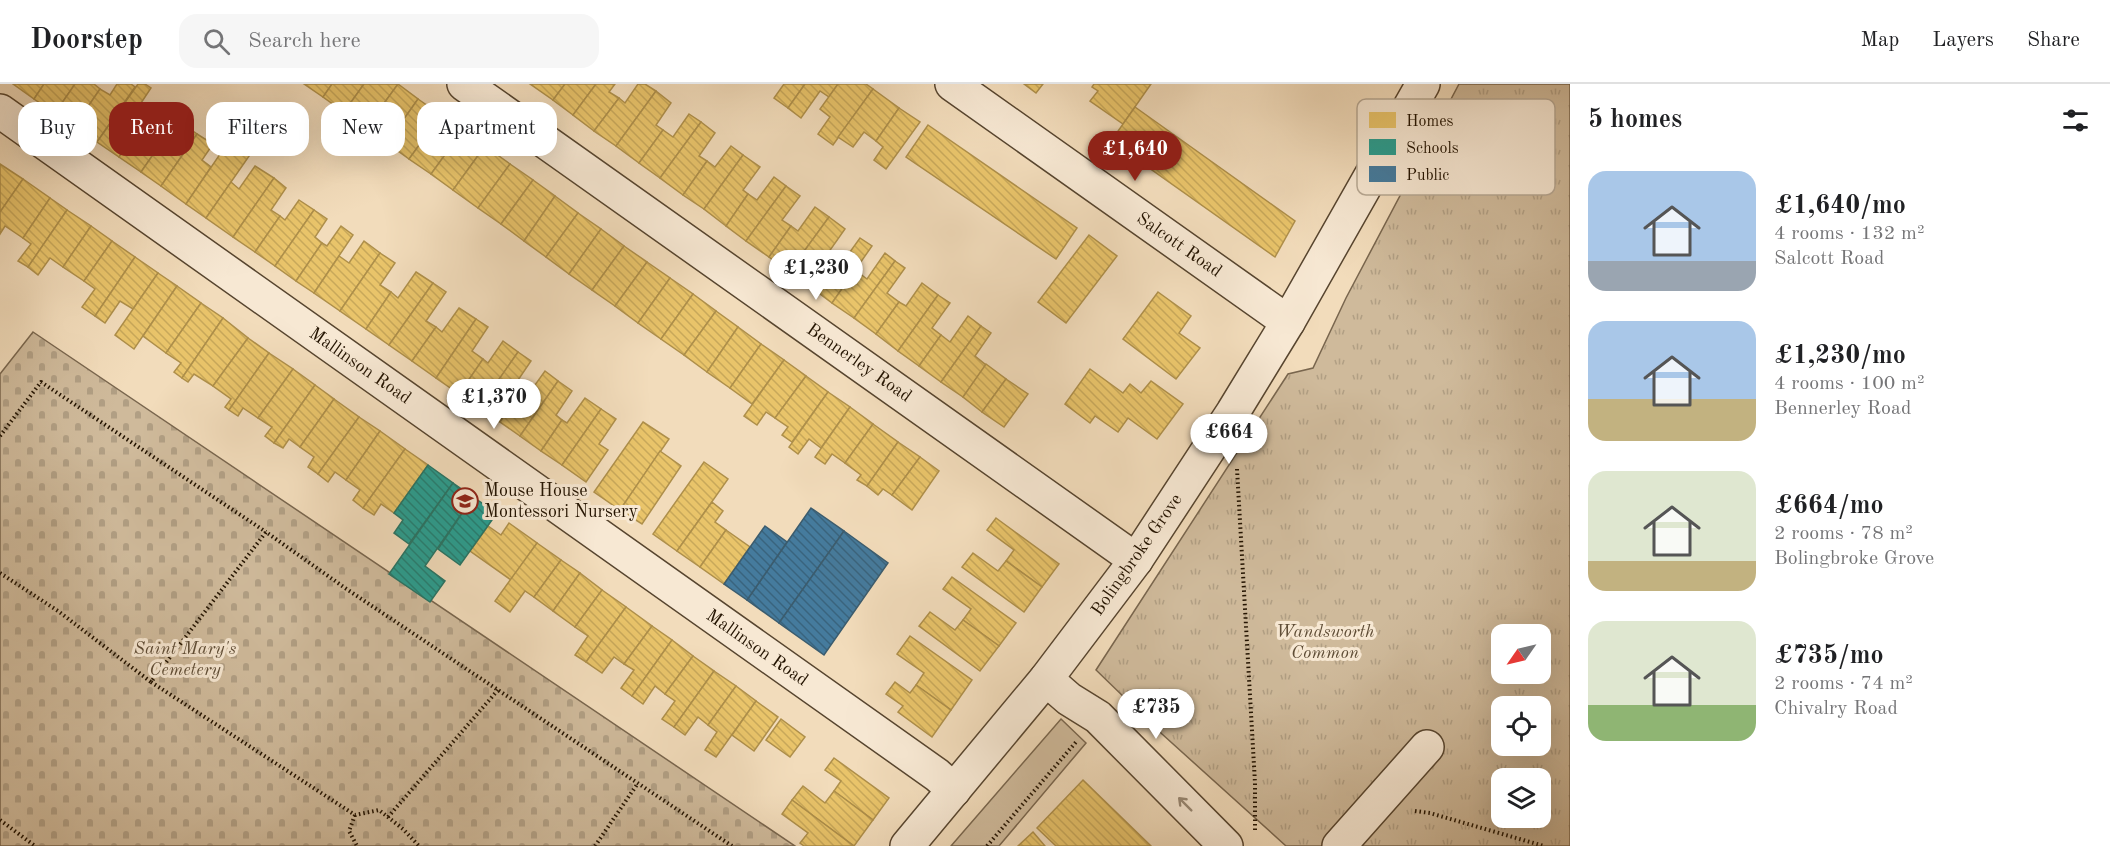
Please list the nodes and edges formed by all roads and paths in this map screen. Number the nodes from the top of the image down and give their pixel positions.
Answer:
1 (464, 84) edge
2 (952, 84) edge
3 (1423, 84) edge
4 (1414, 99) edge
5 (0, 111) edge
6 (1360, 195) edge
7 (1288, 322) junction
8 (0, 436) edge
9 (1236, 463) dead end
10 (266, 532) junction
11 (1136, 560) junction
12 (0, 573) edge
13 (1046, 678) junction
14 (151, 682) junction
15 (498, 690) junction
16 (1077, 741) dead end
17 (1427, 747) dead end
18 (638, 783) junction
19 (954, 790) junction
20 (1373, 807) junction
21 (355, 815) junction
22 (388, 817) junction
23 (0, 820) edge
24 (1240, 841) edge
25 (35, 846) edge
26 (357, 846) edge
27 (419, 846) edge
28 (595, 846) edge
29 (732, 846) edge
30 (907, 846) edge
31 (987, 846) edge
32 (1339, 846) edge
33 (1544, 846) edge

1 - 11 street, Bennerley Road
2 - 7 street, Salcott Road
3 - 4 street, Bolingbroke Grove
5 - 19 street, Mallinson Road
6 - 7 street, Bolingbroke Grove
7 - 11 street, Bolingbroke Grove
8 - 10 path
9 - 24 path
10 - 14 path
10 - 15 path
11 - 13 street, Bolingbroke Grove
12 - 14 path
13 - 19 street, Bolingbroke Grove
24 -> 13 street
14 - 21 path
15 - 18 path
15 - 22 path
16 - 31 path
17 - 20 street
18 - 28 path
18 - 29 path
19 - 30 street, Bolingbroke Grove
20 - 32 street
20 - 33 path
21 - 22 path
21 - 26 path
22 - 27 path
23 - 25 path

